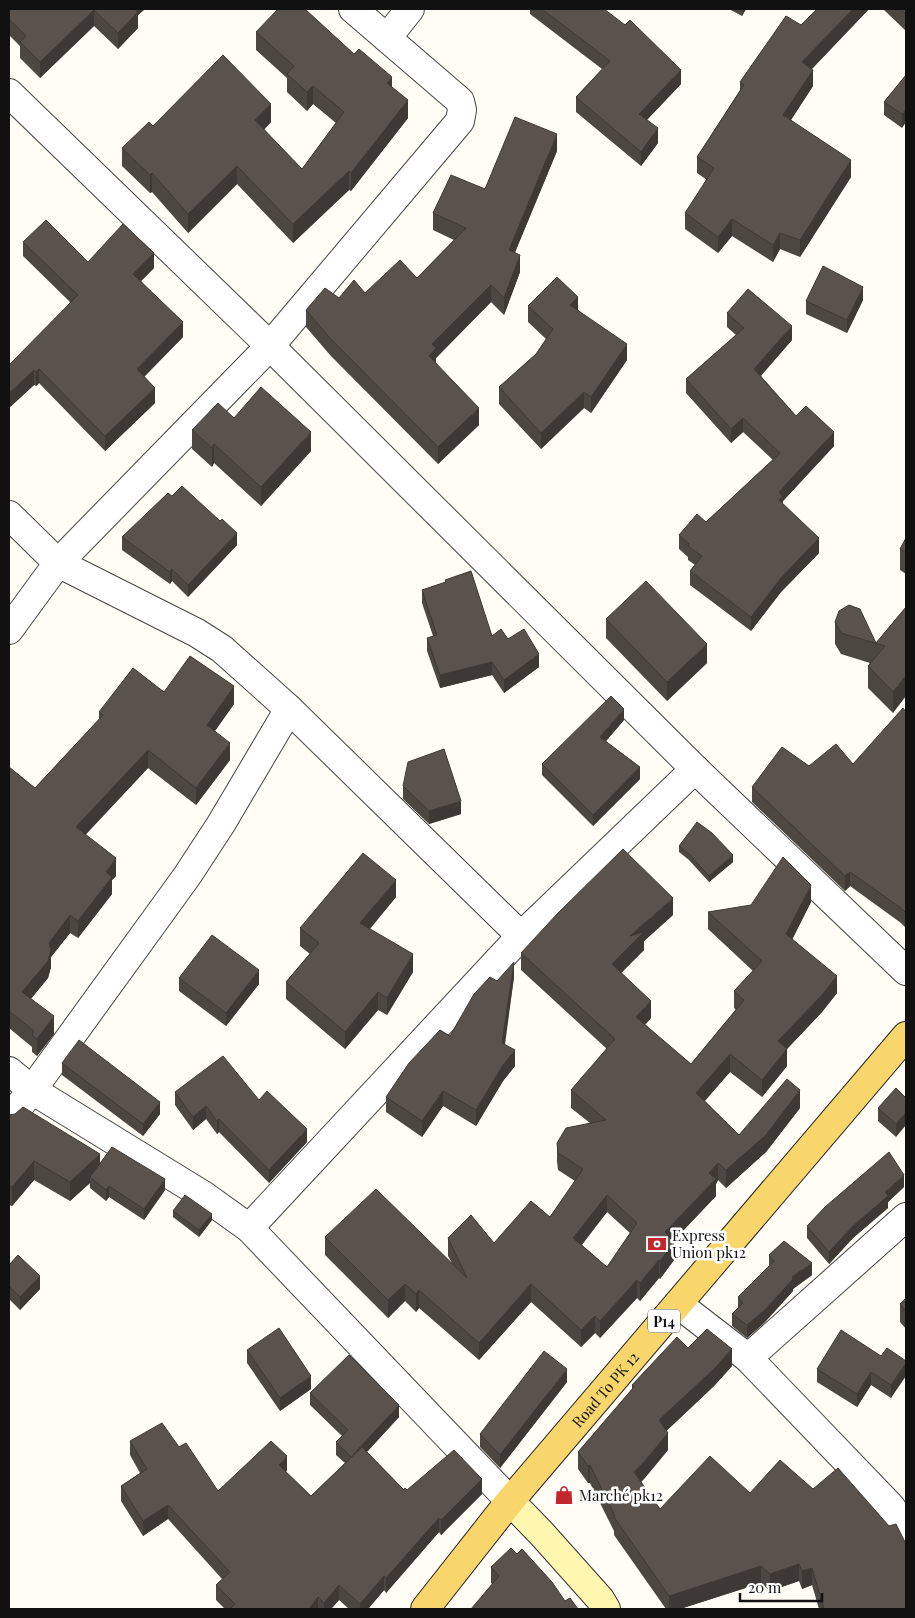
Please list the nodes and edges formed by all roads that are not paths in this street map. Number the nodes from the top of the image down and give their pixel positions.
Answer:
1 (353, 9) edge
2 (410, 9) edge
3 (387, 38) junction
4 (9, 93) edge
5 (270, 346) junction
6 (9, 515) edge
7 (58, 563) junction
8 (9, 630) edge
9 (289, 709) junction
10 (695, 769) junction
11 (521, 936) junction
12 (906, 971) edge
13 (906, 1036) edge
14 (9, 1071) edge
15 (32, 1090) junction
16 (9, 1119) edge
17 (906, 1217) edge
18 (249, 1228) junction
19 (678, 1304) junction
20 (748, 1358) junction
21 (510, 1501) junction
22 (906, 1530) edge
23 (425, 1609) edge
24 (606, 1609) edge

1 - 3 street
2 - 3 street
3 - 5 street
4 - 5 street
5 - 7 street
5 - 10 street
6 - 7 street
7 - 8 street
7 - 9 street
9 - 11 street
9 - 15 street
10 - 11 street
10 - 12 street
11 - 18 street
13 - 19 main road, Road To PK 12 / P14
14 - 15 street
15 - 16 street
15 - 18 street
17 - 20 street
18 - 21 street
19 - 20 street
19 - 21 main road, Road To PK 12 / P14
20 - 22 street
21 - 23 main road, Road To PK 12 / P14
21 - 24 main road

